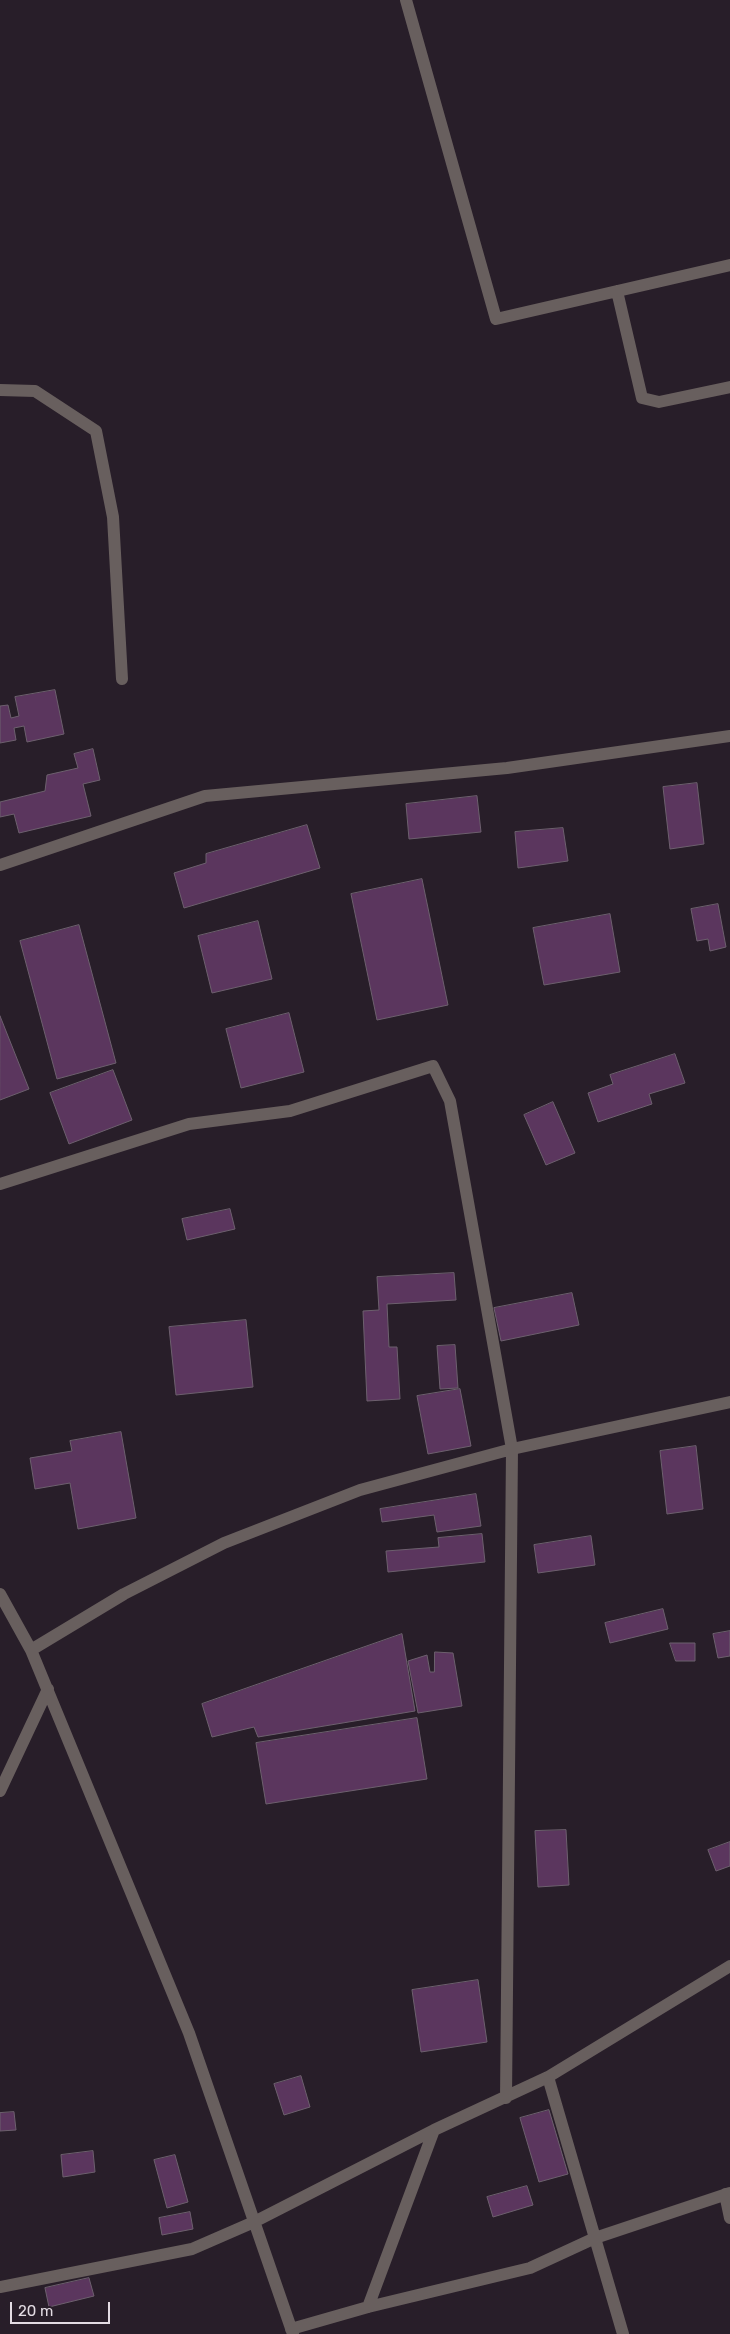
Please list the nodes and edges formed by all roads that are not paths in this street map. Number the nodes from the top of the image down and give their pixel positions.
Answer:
1 (406, 0) edge
2 (730, 265) edge
3 (617, 291) junction
4 (730, 387) edge
5 (0, 390) edge
6 (122, 679) dead end
7 (730, 736) edge
8 (0, 865) edge
9 (0, 1184) edge
10 (730, 1402) edge
11 (512, 1449) junction
12 (0, 1594) edge
13 (31, 1650) junction
14 (48, 1689) junction
15 (0, 1792) edge
16 (730, 1966) edge
17 (548, 2077) junction
18 (506, 2098) junction
19 (434, 2130) junction
20 (728, 2194) edge
21 (730, 2218) edge
22 (254, 2222) junction
23 (595, 2238) junction
24 (0, 2287) edge
25 (368, 2307) junction
26 (292, 2332) edge
27 (623, 2334) edge

1 - 3 street
2 - 3 street
3 - 4 street
5 - 6 street
7 - 8 street
9 - 11 street
10 - 11 street
11 - 13 street
11 - 18 street
12 - 13 street
13 - 14 street
14 - 15 street
14 - 22 street
16 - 17 street
17 - 18 street
17 - 23 street
18 - 19 street
19 - 22 street
19 - 25 street
20 - 21 street
20 - 23 street
22 - 24 street
22 - 26 street
23 - 25 street
23 - 27 street
25 - 26 street

